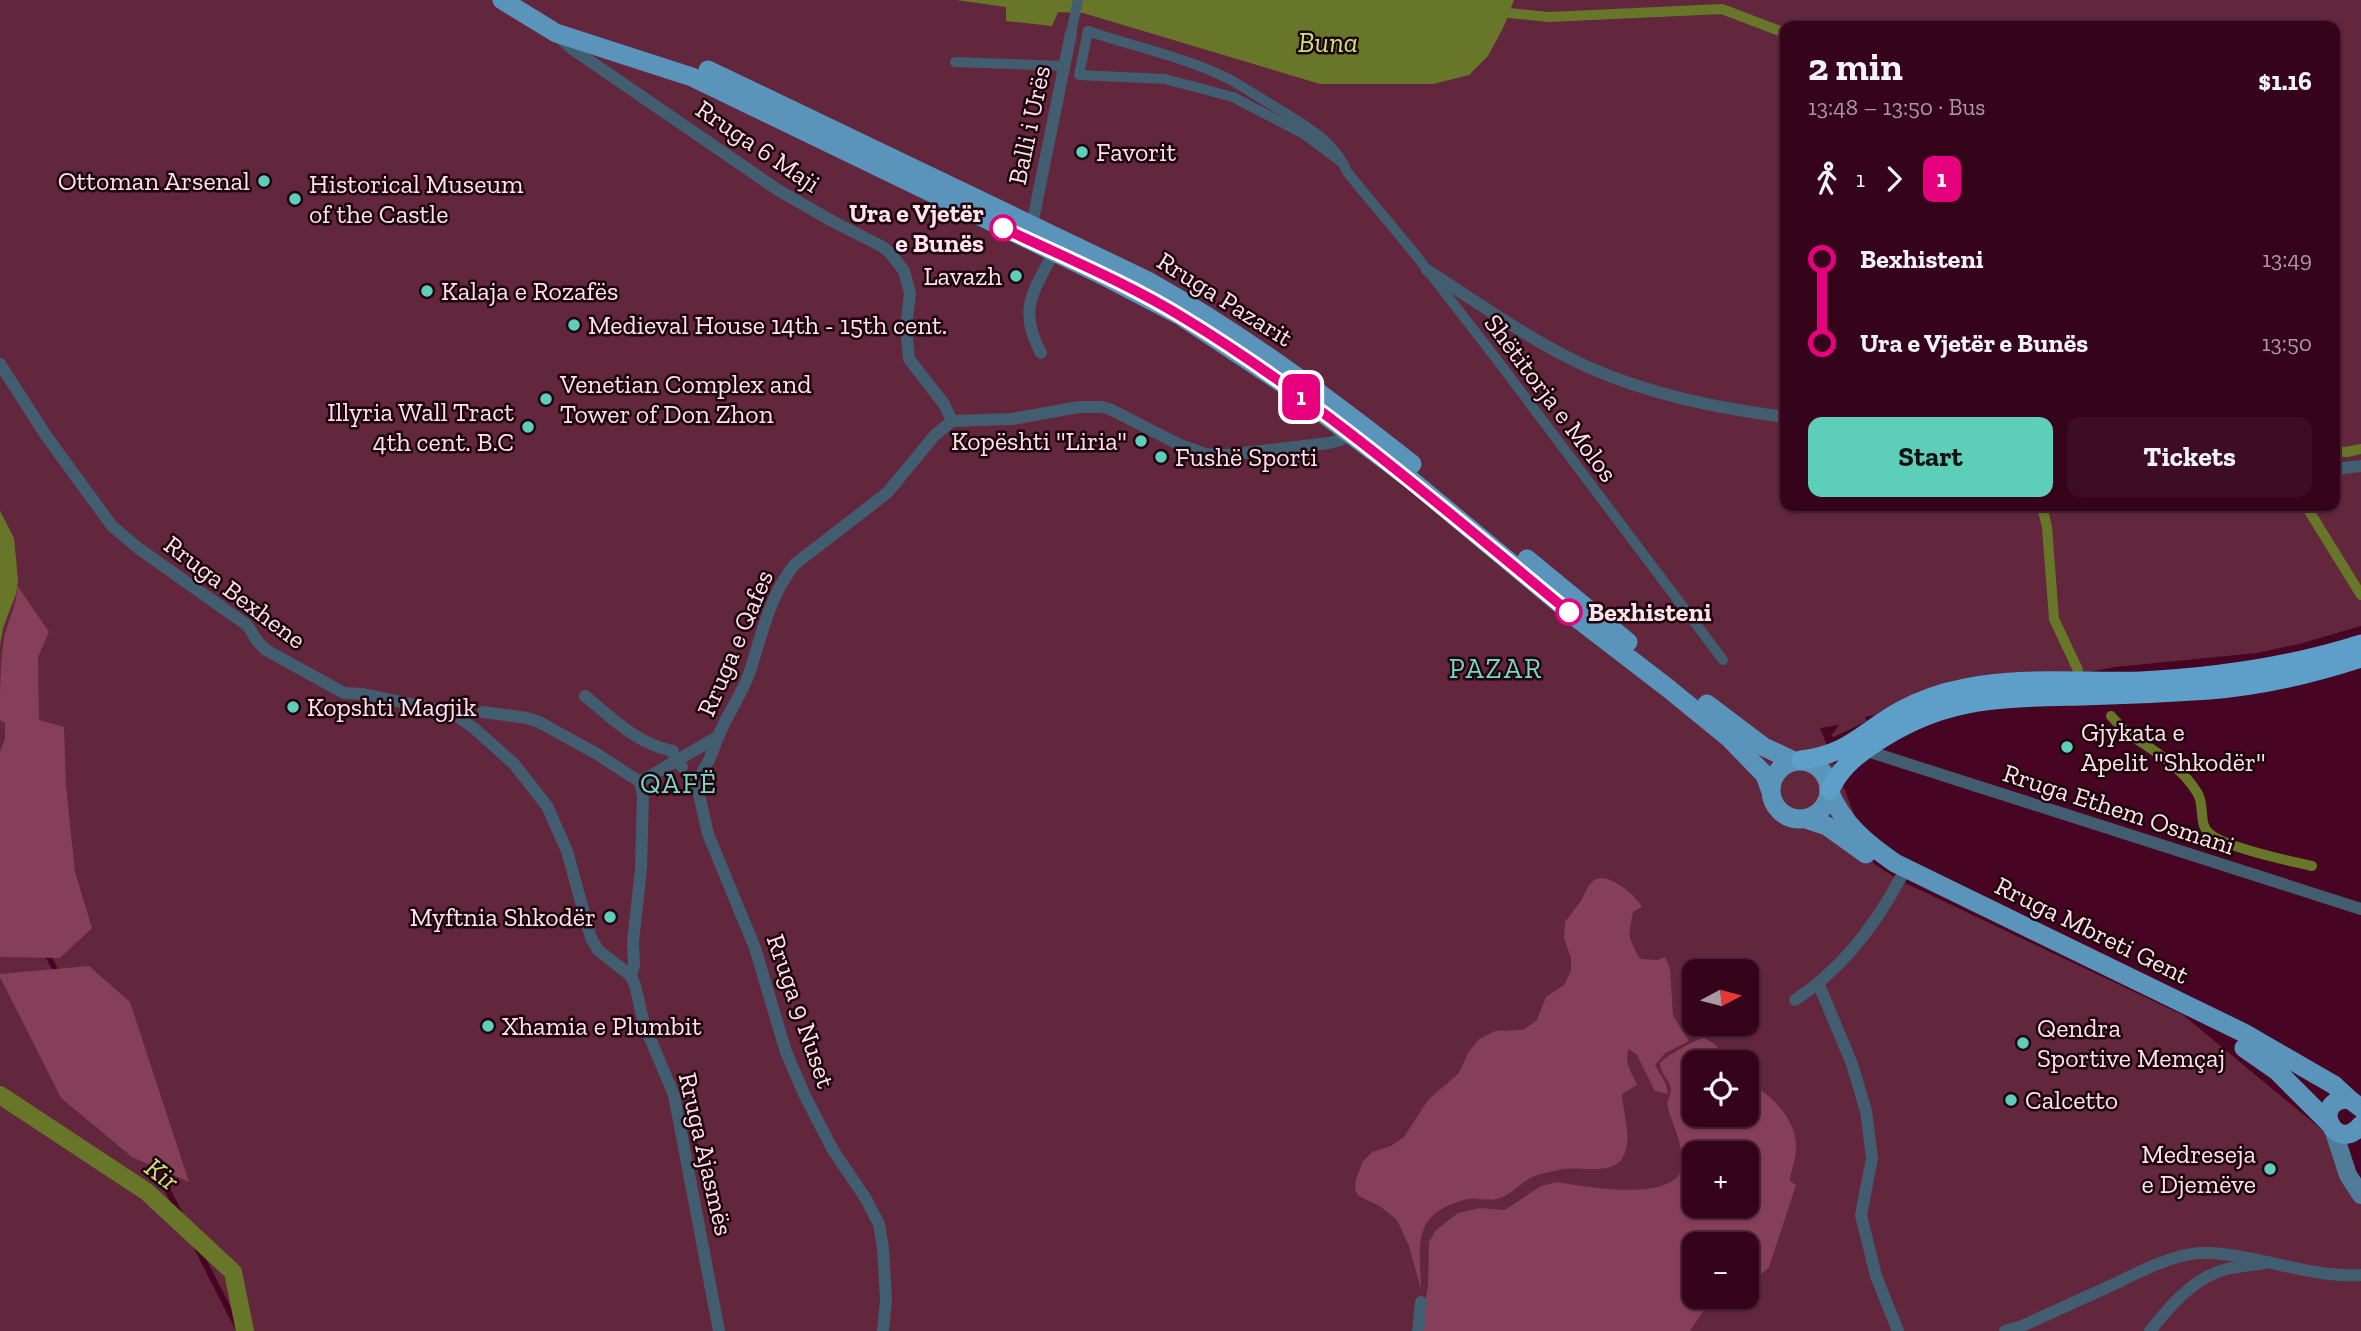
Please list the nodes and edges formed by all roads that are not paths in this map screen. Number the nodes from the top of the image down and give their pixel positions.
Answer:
1 (502, 0) edge
2 (525, 0) edge
3 (1078, 0) edge
4 (556, 33) junction
5 (1071, 33) joint
6 (955, 62) dead end
7 (1065, 66) junction
8 (1344, 164) junction
9 (1032, 225) junction
10 (1054, 252) junction
11 (1427, 270) junction
12 (1041, 353) dead end
13 (0, 363) edge
14 (1780, 416) edge
15 (952, 421) junction
16 (1349, 433) junction
17 (2361, 466) edge
18 (2340, 468) edge
19 (2361, 644) edge
20 (2361, 658) edge
21 (1723, 660) dead end
22 (585, 696) dead end
23 (483, 712) dead end
24 (719, 736) junction
25 (1860, 746) junction
26 (1798, 760) junction
27 (696, 781) junction
28 (640, 782) junction
29 (1770, 789) junction
30 (1830, 791) junction
31 (1806, 819) junction
32 (1900, 877) junction
33 (2361, 909) edge
34 (631, 976) junction
35 (1819, 985) junction
36 (1795, 1000) dead end
37 (2357, 1105) edge
38 (2361, 1125) edge
39 (2331, 1126) junction
40 (2361, 1195) edge
41 (2269, 1263) junction
42 (2361, 1275) edge
43 (1421, 1302) dead end
44 (719, 1331) edge
45 (883, 1331) edge
46 (1418, 1331) edge
47 (1898, 1331) edge
48 (2005, 1331) edge
49 (2150, 1331) edge

1 - 4 main road, Rruga Pazarit
2 - 9 main road, Rruga Pazarit
3 - 5 street
4 - 10 main road, Rruga Pazarit
4 - 15 street, Rruga 6 Maji
5 - 7 street, Balli i Urës
6 - 7 street
7 - 9 street, Balli i Urës
8 - 8 street, Shëtitorja e Molos
8 - 11 street, Shëtitorja e Molos
9 - 26 main road, Rruga Pazarit
10 - 12 street
10 - 16 main road, Rruga Pazarit
11 - 14 street
11 - 21 street, Shëtitorja e Molos
13 - 34 street, Rruga Bexhene
15 - 16 street
15 - 24 street, Rruga e Qafes
16 - 29 main road, Rruga Pazarit
17 - 18 street
19 - 25 highway
20 - 25 highway
22 - 27 street
23 - 28 street
24 - 27 street, Rruga e Qafes
24 - 28 street, Rruga e Qafes
25 - 26 highway
25 - 30 highway
25 - 33 street, Rruga Ethem Osmani
26 - 29 main road
26 - 30 main road, Rruga Mbreti Gent
27 - 45 street, Rruga 9 Nuset
28 - 34 street, Rruga Ajasmës
29 - 31 main road, Rruga Mbreti Gent
30 - 31 main road
30 - 37 main road, Rruga Mbreti Gent
31 - 32 main road, Rruga Mbreti Gent
32 - 35 street
32 - 39 main road, Rruga Mbreti Gent
34 - 44 street, Rruga Ajasmës
35 - 36 street
35 - 47 street
37 - 39 main road
38 - 39 main road
39 - 40 main road
41 - 42 street
41 - 48 street
41 - 49 street
43 - 46 street

